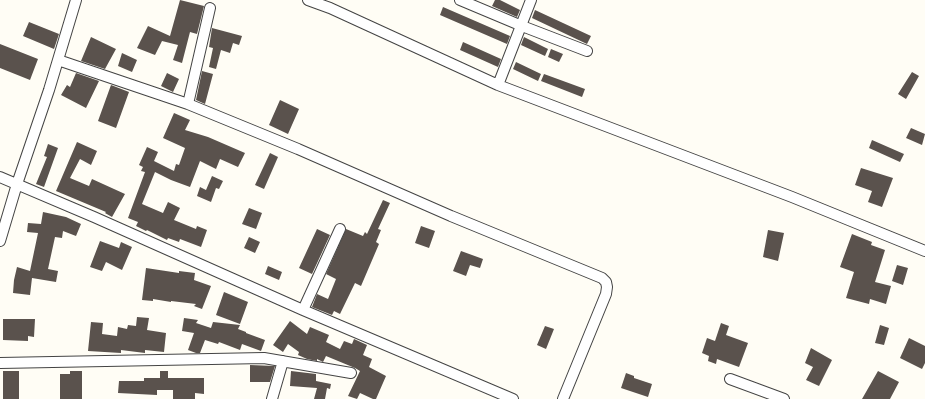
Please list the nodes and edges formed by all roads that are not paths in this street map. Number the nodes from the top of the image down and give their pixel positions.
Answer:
1 (76, 0) edge
2 (308, 0) edge
3 (460, 0) edge
4 (531, 0) edge
5 (210, 8) dead end
6 (522, 26) junction
7 (587, 50) dead end
8 (58, 60) junction
9 (498, 85) junction
10 (188, 104) junction
11 (0, 177) edge
12 (17, 184) junction
13 (340, 229) dead end
14 (0, 241) edge
15 (925, 251) edge
16 (303, 310) junction
17 (284, 361) junction
18 (0, 363) edge
19 (351, 373) dead end
20 (730, 379) dead end
21 (272, 399) edge
22 (514, 399) edge
23 (563, 399) edge
24 (784, 399) edge

1 - 8 street
2 - 9 street
3 - 6 street
4 - 6 street
5 - 10 street
6 - 7 street
6 - 9 street
8 - 10 street
8 - 12 street
9 - 15 street
10 - 23 street
11 - 12 street
12 - 14 street
12 - 16 street
13 - 16 street
16 - 22 street
17 - 18 street
17 - 19 street
17 - 21 street
20 - 24 street

